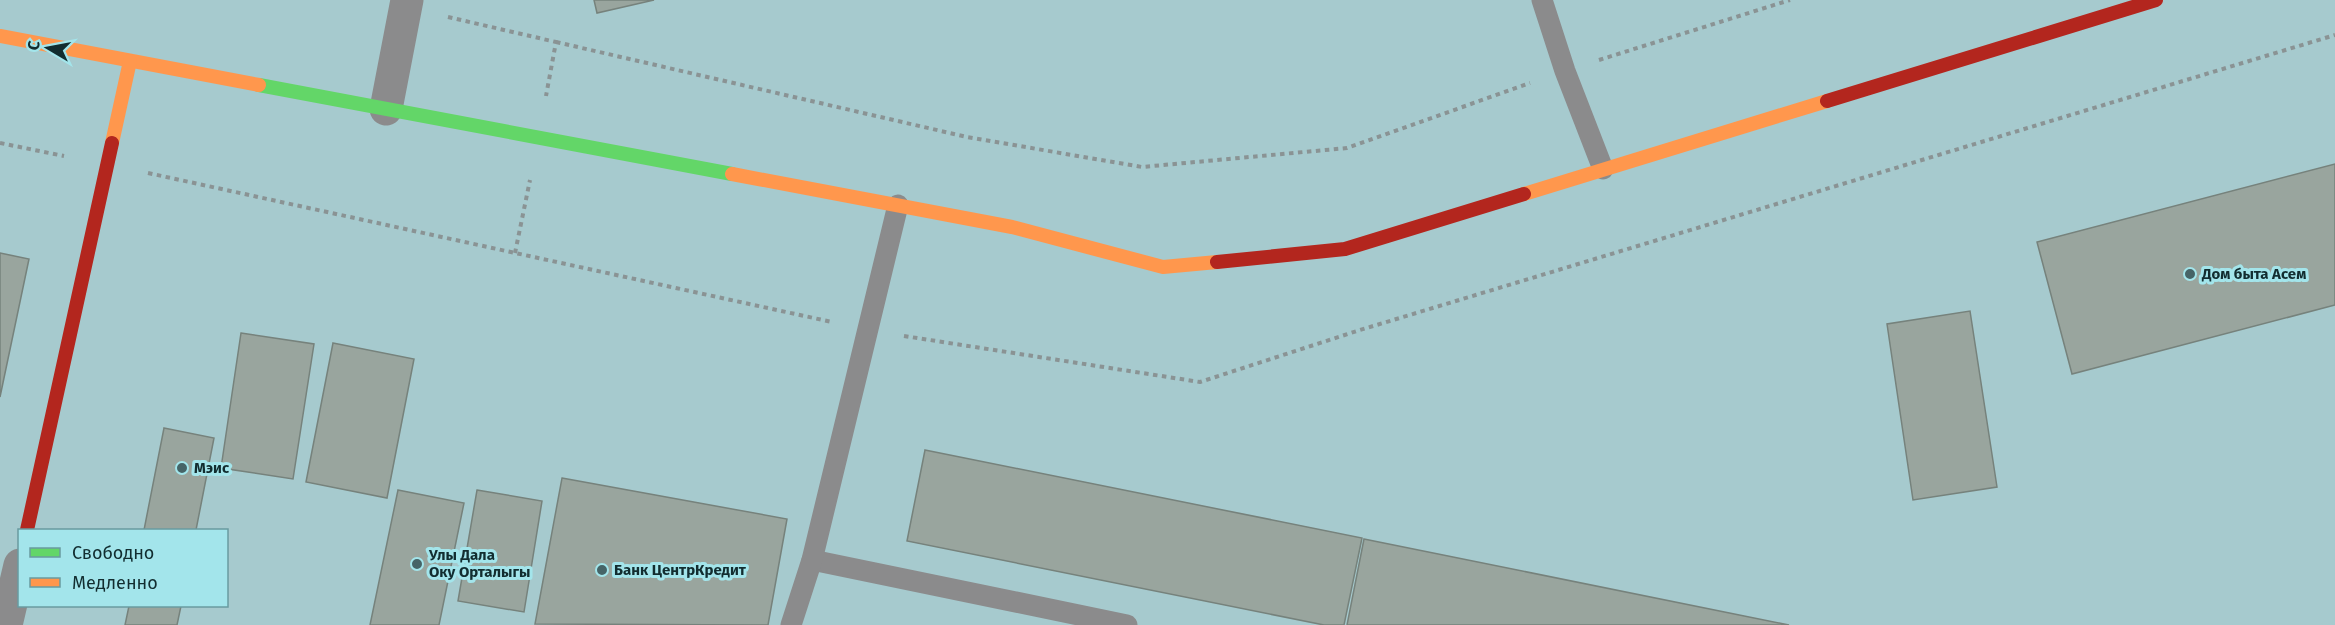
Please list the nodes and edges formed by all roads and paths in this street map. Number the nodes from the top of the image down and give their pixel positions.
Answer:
1 (406, 0) edge
2 (1542, 0) edge
3 (1791, 0) edge
4 (2156, 0) edge
5 (0, 36) edge
6 (556, 42) dead end
7 (130, 61) junction
8 (1565, 71) junction
9 (386, 109) junction
10 (0, 143) edge
11 (107, 164) junction
12 (1603, 170) junction
13 (897, 205) junction
14 (27, 529) edge
15 (812, 560) junction
16 (18, 574) edge
17 (6, 625) edge
18 (791, 625) edge
19 (1127, 625) edge

1 - 9 street
2 - 8 lane
3 - 8 path
4 - 12 street
5 - 7 street
6 - 8 path
7 - 9 street
7 - 11 street
8 - 12 lane
9 - 13 street
10 - 11 path
11 - 14 street
12 - 13 street
13 - 15 lane
15 - 18 lane
15 - 19 lane
16 - 17 street

